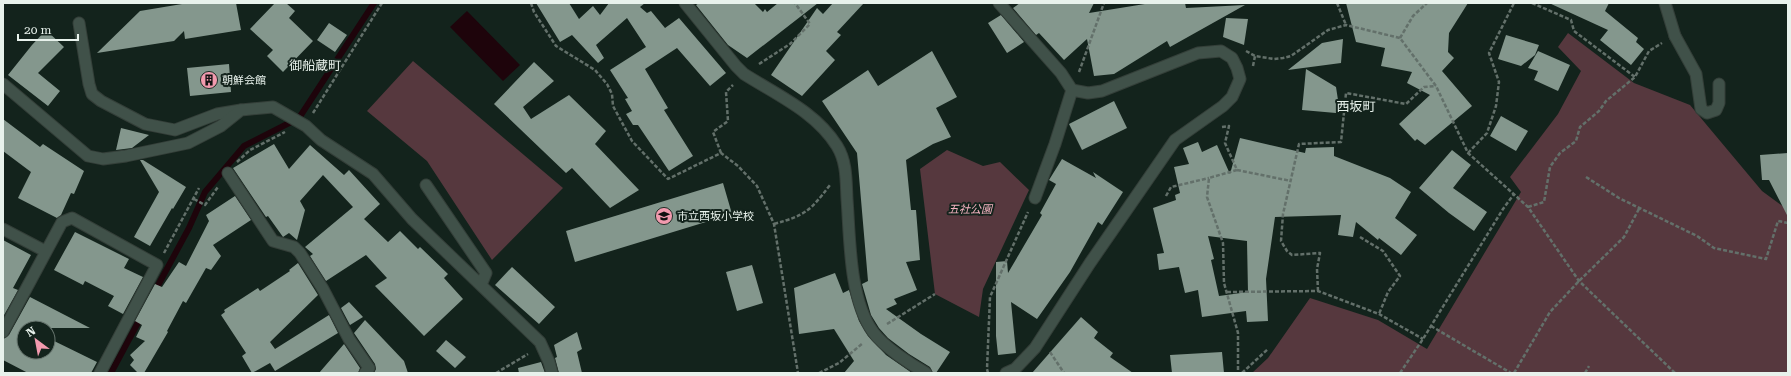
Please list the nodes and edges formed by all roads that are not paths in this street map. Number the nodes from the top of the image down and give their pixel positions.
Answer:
1 (685, 3) edge
2 (999, 3) edge
3 (1665, 3) edge
4 (79, 23) dead end
5 (3, 84) edge
6 (1719, 84) dead end
7 (1072, 90) junction
8 (241, 110) junction
9 (228, 173) road end
10 (426, 185) dead end
11 (1035, 198) road end
12 (3, 229) edge
13 (46, 251) junction
14 (481, 285) junction
15 (3, 332) edge
16 (100, 373) edge
17 (365, 373) edge
18 (552, 373) edge
19 (926, 373) edge
20 (1006, 373) edge

1 - 19 street
2 - 7 street
3 - 6 street
4 - 8 street
5 - 8 street
7 - 11 street
7 - 20 street
8 - 14 street
9 - 17 street
10 - 14 street
12 - 13 street
13 - 15 street
13 - 16 street
14 - 18 street

